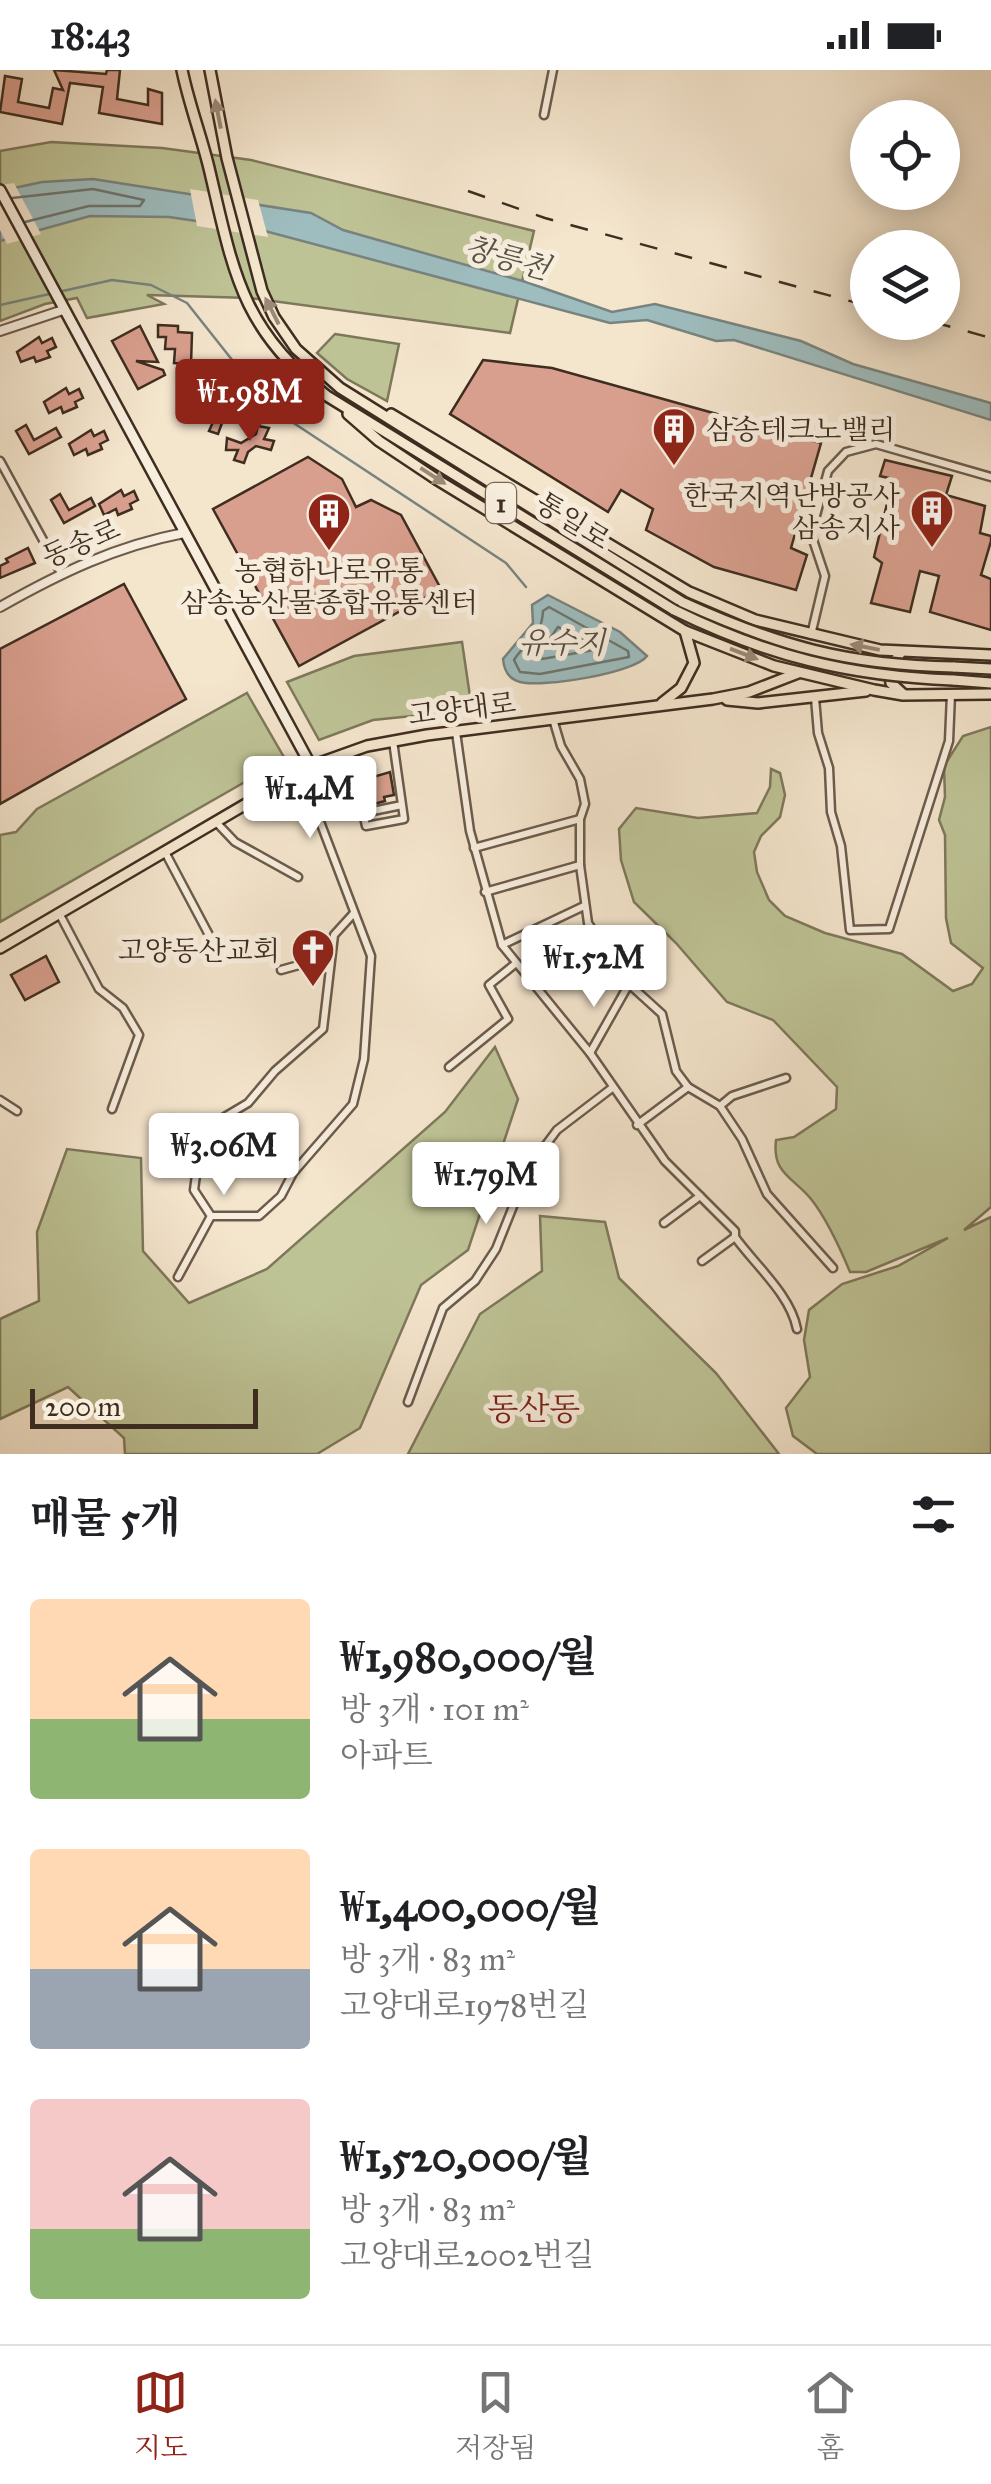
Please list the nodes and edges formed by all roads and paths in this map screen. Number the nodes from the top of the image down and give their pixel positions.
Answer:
1 (182, 70) edge
2 (210, 70) edge
3 (553, 70) edge
4 (544, 115) dead end
5 (0, 190) edge
6 (63, 310) junction
7 (0, 330) edge
8 (340, 388) junction
9 (327, 396) junction
10 (0, 461) edge
11 (991, 476) edge
12 (184, 533) junction
13 (60, 573) junction
14 (678, 606) junction
15 (0, 607) edge
16 (685, 631) junction
17 (810, 636) junction
18 (902, 652) junction
19 (991, 656) edge
20 (991, 669) edge
21 (798, 673) junction
22 (991, 683) edge
23 (874, 690) junction
24 (951, 693) junction
25 (904, 694) junction
26 (991, 694) edge
27 (815, 698) junction
28 (712, 699) junction
29 (662, 703) junction
30 (553, 719) junction
31 (456, 732) junction
32 (394, 741) junction
33 (310, 766) junction
34 (402, 805) junction
35 (580, 818) junction
36 (216, 821) junction
37 (474, 848) junction
38 (164, 850) junction
39 (580, 865) junction
40 (298, 877) dead end
41 (485, 892) junction
42 (584, 906) junction
43 (59, 912) junction
44 (354, 912) junction
45 (210, 935) dead end
46 (502, 945) junction
47 (0, 948) edge
48 (516, 964) junction
49 (281, 970) dead end
50 (329, 970) junction
51 (629, 984) junction
52 (590, 1054) junction
53 (449, 1066) dead end
54 (786, 1078) dead end
55 (688, 1087) junction
56 (612, 1088) junction
57 (0, 1100) edge
58 (720, 1106) junction
59 (112, 1109) dead end
60 (18, 1111) dead end
61 (637, 1125) junction
62 (700, 1196) junction
63 (211, 1216) junction
64 (664, 1223) dead end
65 (735, 1237) junction
66 (702, 1261) dead end
67 (833, 1268) dead end
68 (178, 1277) dead end
69 (797, 1328) dead end
70 (408, 1402) dead end

1 - 9 main road, 통일로 / 1
8 -> 2 main road, 통일로 / 1
3 - 4 street
5 - 6 main road
6 - 7 street
6 - 12 main road
8 - 14 main road, 통일로 / 1
8 - 17 main road
9 - 14 main road, 통일로 / 1
9 -> 16 main road
10 - 13 street
11 - 17 street
12 - 13 street, 동송로
12 - 33 main road
13 - 15 street, 동송로
14 - 20 main road, 통일로 / 1, bridge
14 - 22 main road, 통일로 / 1, bridge
16 -> 21 main road
16 - 29 main road
18 -> 17 main road
17 - 21 main road
18 - 19 main road
18 - 25 main road
21 - 23 main road
21 - 28 main road, 고양대로
23 - 25 main road
23 - 27 main road
24 - 25 main road
24 - 26 main road
24 - 27 street
27 - 28 main road
28 - 29 main road, 고양대로
29 - 30 main road, 고양대로
30 - 31 main road, 고양대로
30 - 35 street
31 - 32 main road, 고양대로
31 - 37 street
32 - 33 main road, 고양대로
32 - 34 street
33 - 36 main road, 고양대로
33 - 44 street
34 - 34 street
35 - 37 street
35 - 39 street
36 - 38 main road, 고양대로
36 - 40 street
37 - 41 street
38 - 43 main road, 고양대로
38 - 45 street
39 - 41 street
39 - 42 street
41 - 46 street
42 - 46 street
42 - 51 street
43 - 47 main road, 고양대로
43 - 59 street
44 - 50 street
44 - 63 street
46 - 48 street
48 - 52 street
48 - 53 street
49 - 50 street
50 - 63 street
51 - 52 street
51 - 55 street
52 - 56 street
54 - 58 street
55 - 58 street
55 - 61 street
56 - 61 street
56 - 70 street
57 - 60 street
58 - 67 street
61 - 62 street
62 - 64 street
62 - 65 street
63 - 68 street
65 - 66 street
65 - 69 street

